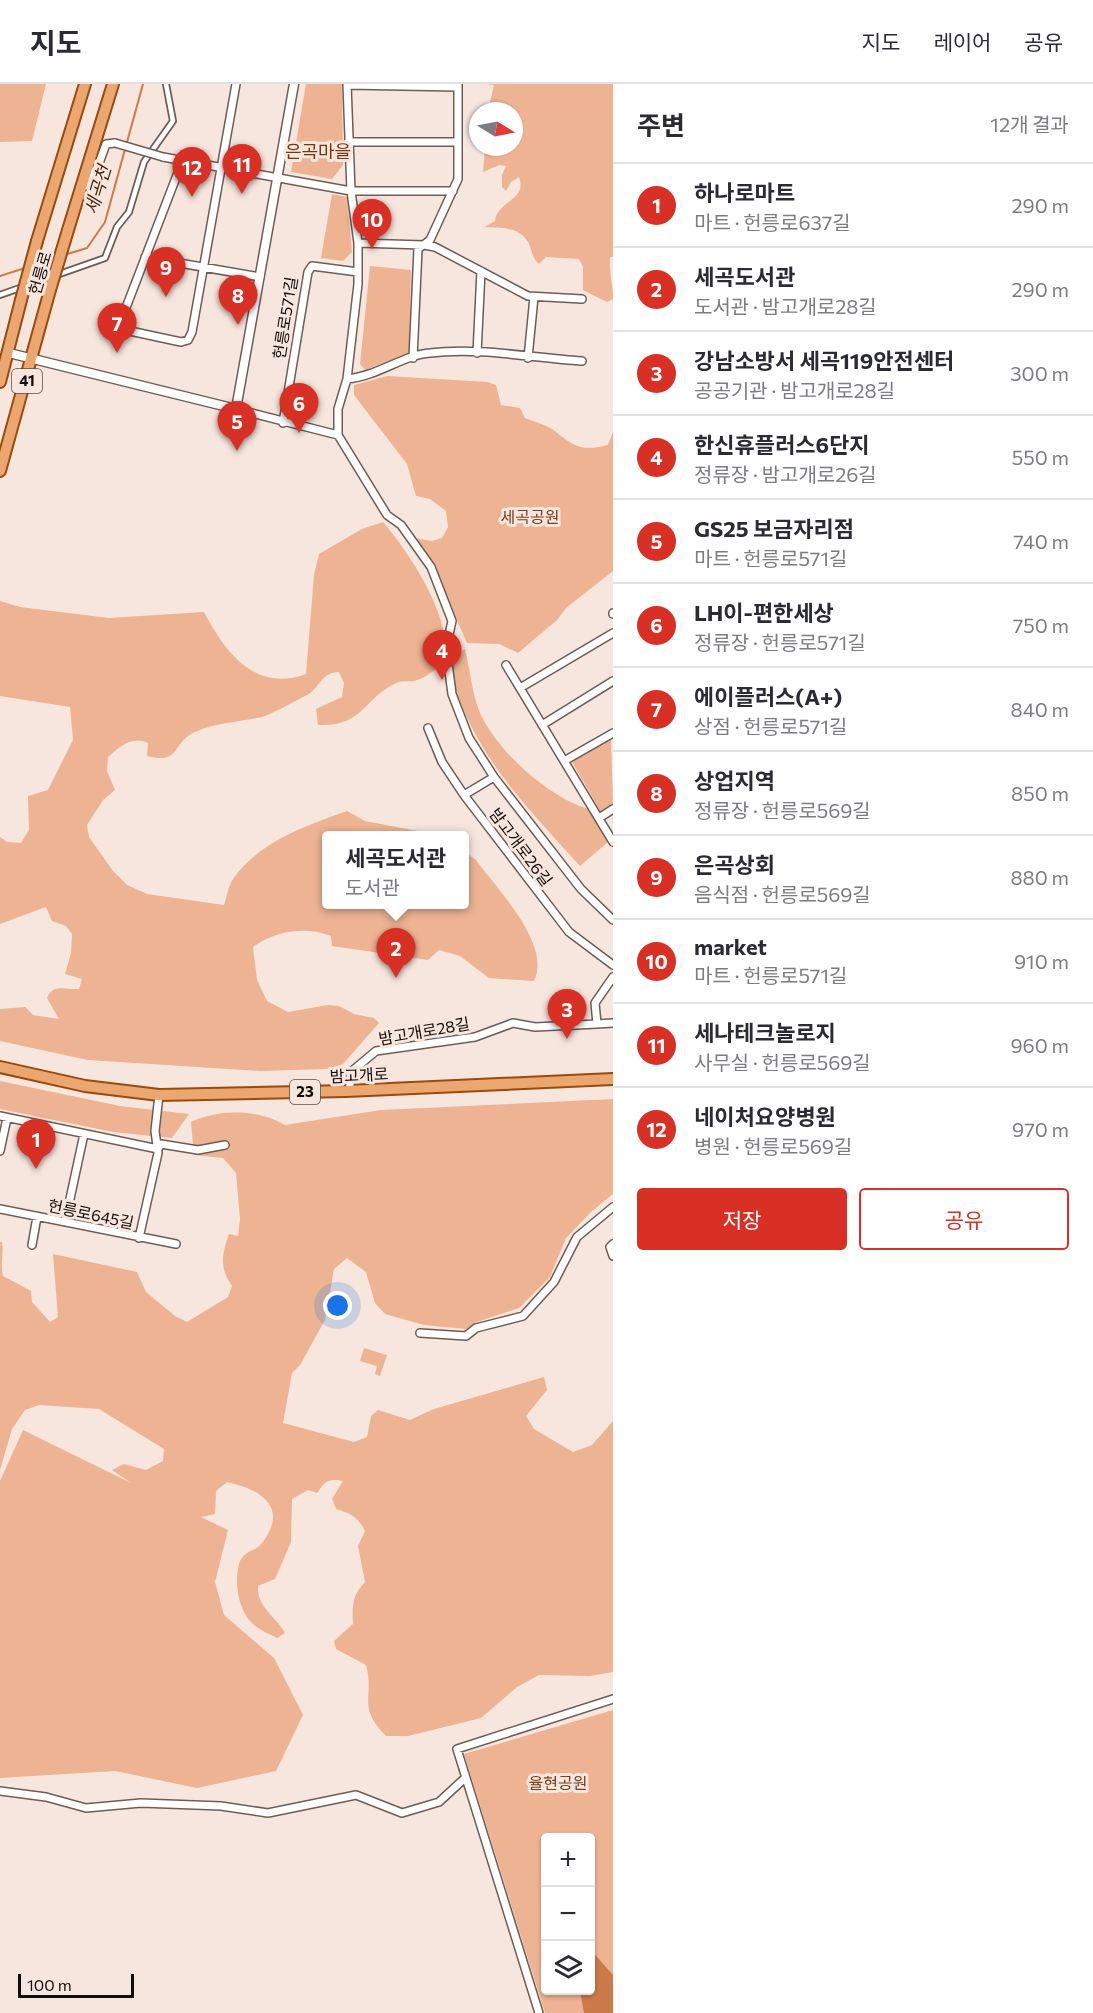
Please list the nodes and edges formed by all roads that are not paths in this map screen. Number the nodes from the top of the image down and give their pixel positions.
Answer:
1 (85, 84) edge
2 (113, 84) edge
3 (166, 84) edge
4 (236, 84) edge
5 (294, 84) edge
6 (347, 85) edge
7 (458, 86) edge
8 (348, 142) junction
9 (457, 142) junction
10 (182, 162) junction
11 (221, 169) junction
12 (278, 179) junction
13 (351, 191) junction
14 (453, 191) junction
15 (80, 193) junction
16 (358, 243) junction
17 (424, 245) junction
18 (145, 257) junction
19 (203, 267) junction
20 (480, 271) junction
21 (358, 272) junction
22 (260, 277) junction
23 (0, 295) edge
24 (534, 297) junction
25 (582, 299) dead end
26 (4, 352) edge
27 (477, 353) junction
28 (413, 358) junction
29 (528, 358) junction
30 (33, 359) junction
31 (582, 361) dead end
32 (347, 379) junction
33 (0, 382) edge
34 (236, 410) junction
35 (283, 423) junction
36 (338, 435) junction
37 (0, 471) edge
38 (613, 633) edge
39 (506, 666) dead end
40 (613, 681) edge
41 (520, 688) junction
42 (542, 725) junction
43 (428, 728) dead end
44 (613, 733) edge
45 (564, 761) junction
46 (494, 777) junction
47 (464, 795) junction
48 (613, 809) edge
49 (599, 818) junction
50 (613, 842) edge
51 (613, 920) edge
52 (613, 965) edge
53 (613, 976) edge
54 (613, 1023) edge
55 (597, 1024) junction
56 (0, 1067) edge
57 (613, 1079) edge
58 (349, 1091) junction
59 (159, 1095) junction
60 (3, 1117) edge
61 (84, 1134) junction
62 (225, 1144) dead end
63 (158, 1149) junction
64 (0, 1151) edge
65 (613, 1207) edge
66 (0, 1209) edge
67 (37, 1217) junction
68 (65, 1222) junction
69 (139, 1238) junction
70 (176, 1244) dead end
71 (613, 1244) edge
72 (32, 1245) dead end
73 (613, 1256) edge
74 (420, 1333) dead end
75 (613, 1699) edge
76 (464, 1779) junction
77 (0, 1791) edge
78 (539, 2013) edge

1 - 26 main road, 헌릉로 / 41, bridge
2 - 15 main road, 헌릉로 / 41
3 - 23 street
4 - 11 street
5 - 12 street
6 - 7 street
6 - 8 street
7 - 9 street
8 - 9 street
8 - 13 street
9 - 14 street
10 - 11 street
10 - 15 street, bridge
10 - 18 street
11 - 12 street
11 - 19 street
12 - 13 street
12 - 22 street
13 - 14 street
13 - 16 street
14 - 17 street
15 - 30 main road, 헌릉로 / 41, bridge
16 - 17 street
16 - 21 street
17 - 20 street
17 - 28 street
18 - 19 street
18 - 19 street
19 - 22 street
20 - 24 street
20 - 27 street
21 - 32 street
21 - 35 street, 헌릉로571길
22 - 34 street
24 - 25 street
24 - 29 street
26 - 30 street
26 - 33 main road, 헌릉로 / 41
27 - 28 street
27 - 29 street
28 - 32 street
29 - 31 street
30 - 34 street
30 - 37 main road, 헌릉로 / 41
32 - 36 street
34 - 35 street
35 - 36 street
36 - 46 street, 밤고개로26길
38 - 41 street
39 - 41 street
40 - 42 street
41 - 42 street
42 - 45 street
43 - 47 street, 밤고개로26길
44 - 45 street
45 - 49 street
46 - 47 street
46 - 51 street, 밤고개로26길
47 - 52 street, 밤고개로26길
48 - 49 street
49 - 50 street
53 - 55 street
54 - 55 street
55 - 58 street, 밤고개로28길
56 - 59 main road, 밤고개로 / 23
57 - 58 main road, 밤고개로 / 23
58 - 59 main road, 밤고개로 / 23
59 - 63 street
60 - 61 street
60 - 64 street
61 - 63 street
61 - 68 street
62 - 63 street
63 - 69 street
65 - 74 street
66 - 67 street, 헌릉로645길
67 - 68 street, 헌릉로645길
67 - 72 street
68 - 69 street, 헌릉로645길
69 - 70 street, 헌릉로645길
71 - 73 street
75 - 76 street
76 - 77 street
76 - 78 street

